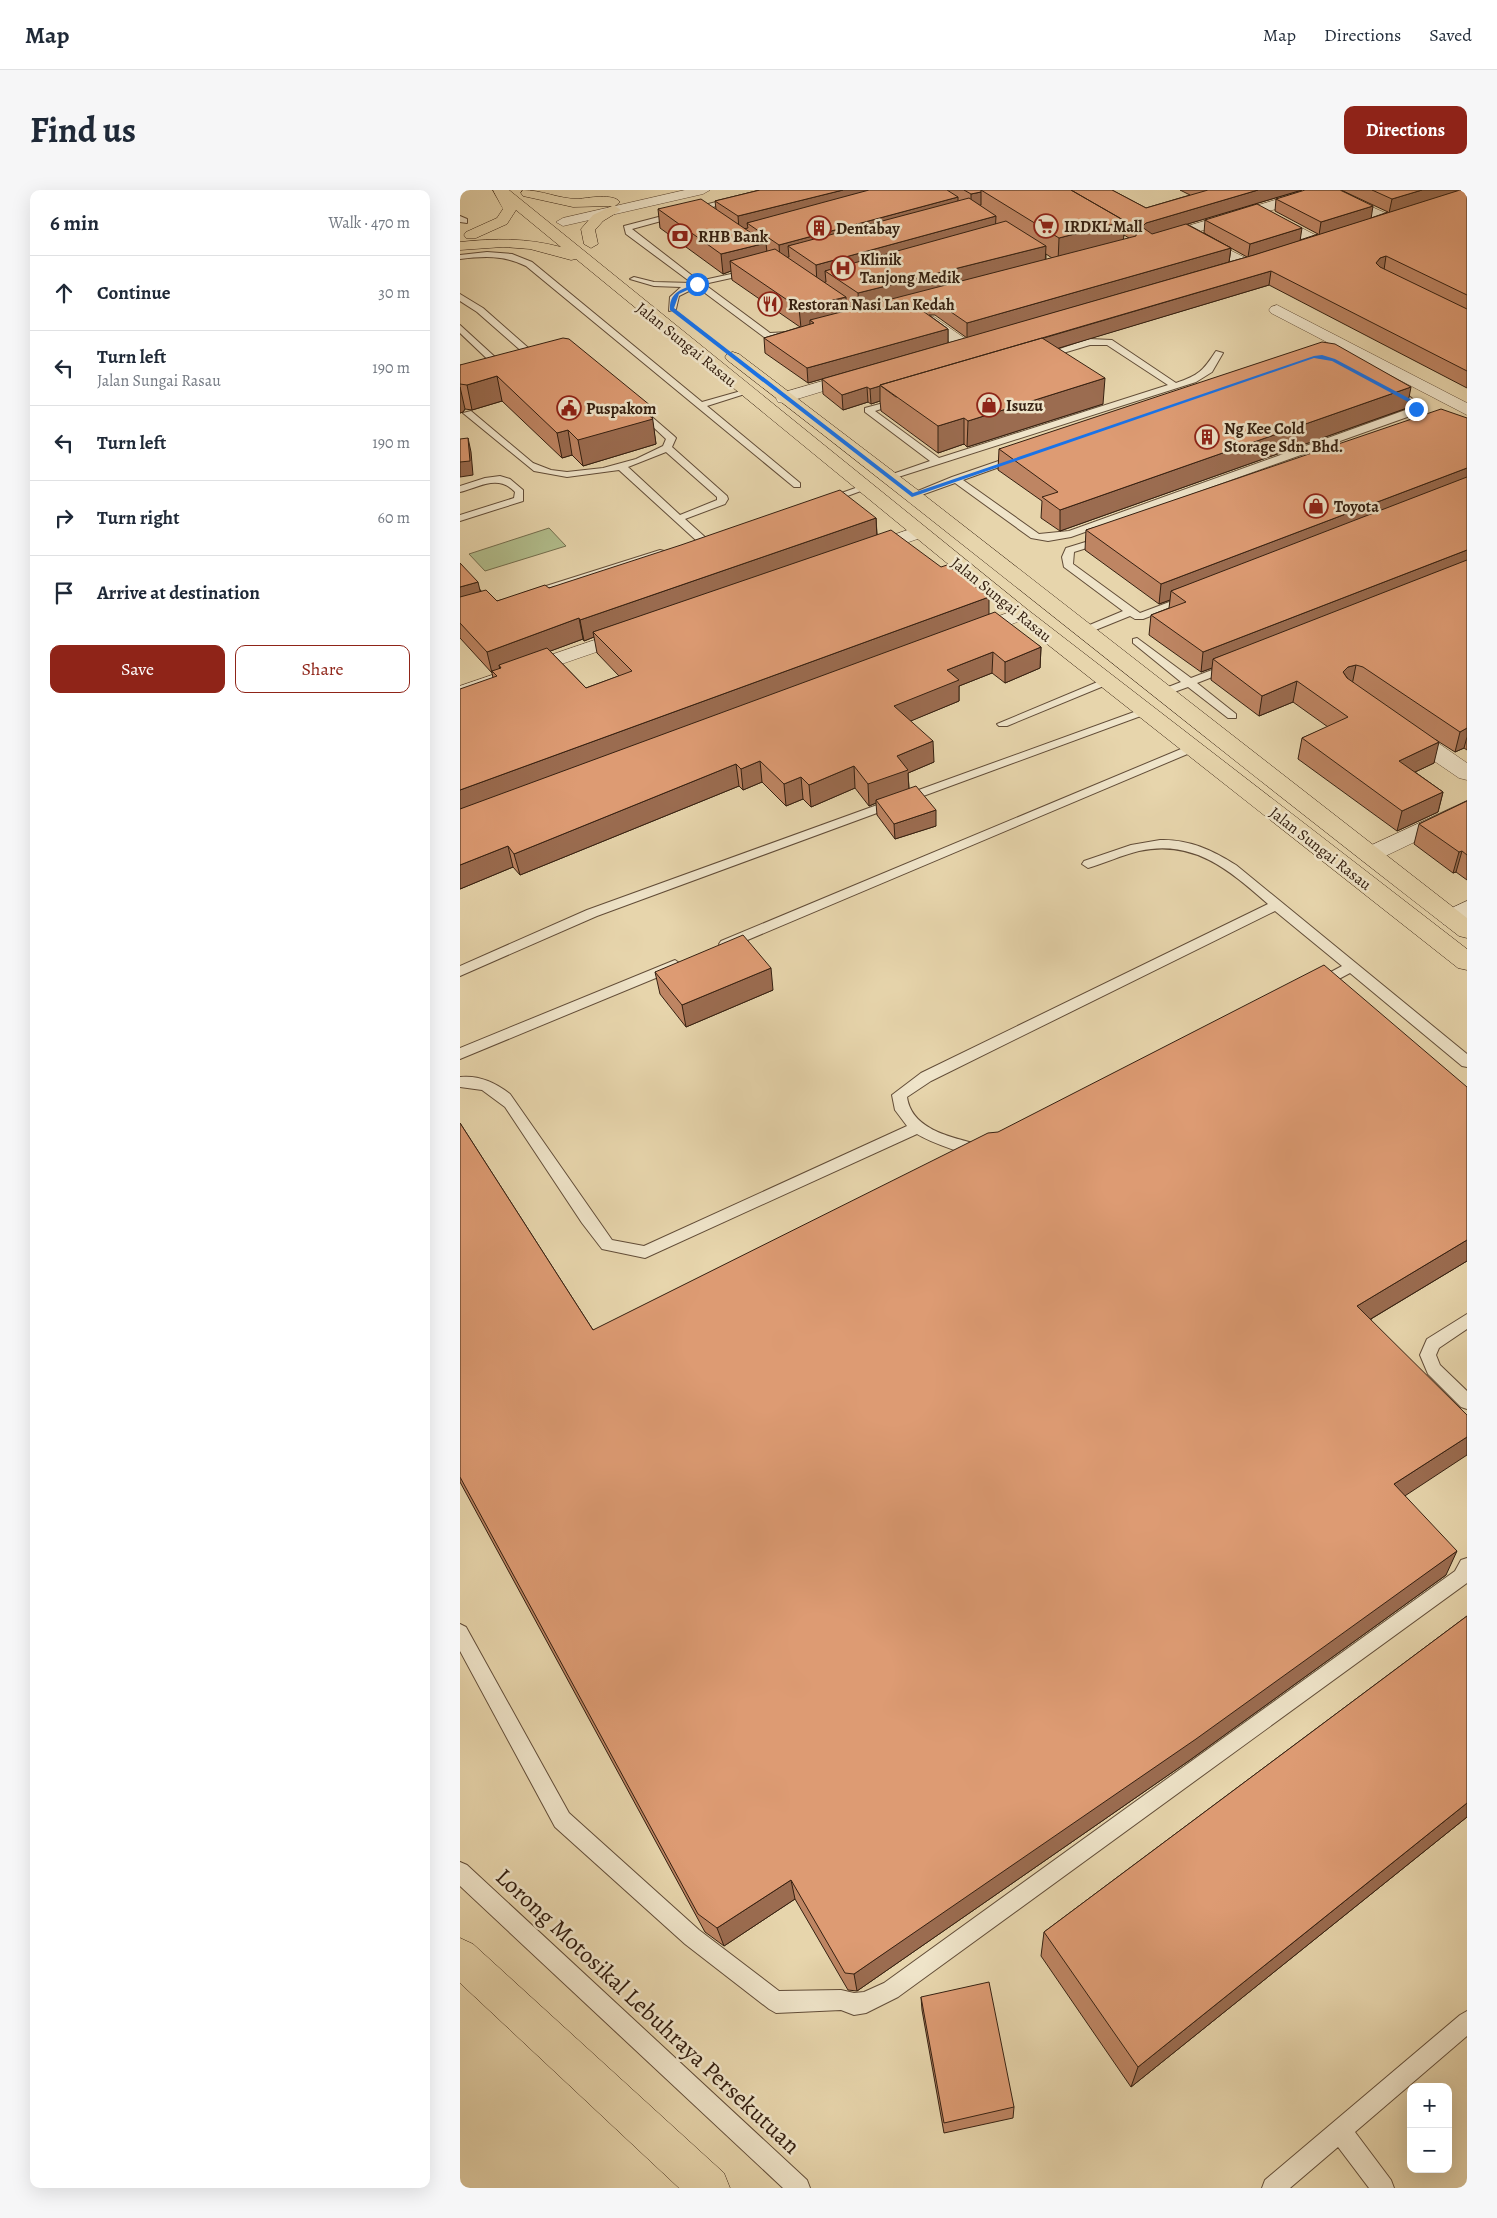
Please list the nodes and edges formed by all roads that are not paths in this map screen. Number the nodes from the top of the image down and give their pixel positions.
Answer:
1 (501, 190) edge
2 (665, 190) edge
3 (703, 190) edge
4 (730, 190) edge
5 (771, 190) edge
6 (1325, 190) edge
7 (526, 192) edge
8 (742, 197) junction
9 (613, 206) junction
10 (1258, 210) junction
11 (1405, 214) edge
12 (1387, 219) junction
13 (550, 221) junction
14 (1370, 225) edge
15 (1186, 231) junction
16 (465, 236) edge
17 (1335, 236) edge
18 (1150, 242) edge
19 (1318, 242) junction
20 (591, 244) junction
21 (460, 246) edge
22 (1300, 247) edge
23 (460, 257) edge
24 (1264, 258) edge
25 (1247, 264) junction
26 (595, 268) junction
27 (761, 269) edge
28 (1229, 269) edge
29 (634, 279) junction
30 (697, 284) junction
31 (460, 297) edge
32 (672, 309) junction
33 (1276, 310) dead end
34 (687, 320) dead end
35 (928, 320) edge
36 (460, 328) edge
37 (802, 332) edge
38 (983, 340) edge
39 (717, 344) dead end
40 (964, 345) junction
41 (946, 350) edge
42 (1219, 353) dead end
43 (1033, 359) edge
44 (541, 363) edge
45 (872, 372) edge
46 (506, 373) edge
47 (1175, 386) junction
48 (1386, 388) edge
49 (745, 391) junction
50 (912, 396) edge
51 (784, 398) junction
52 (627, 400) edge
53 (701, 405) junction
54 (1467, 410) edge
55 (468, 413) dead end
56 (667, 448) junction
57 (1030, 454) edge
58 (937, 460) junction
59 (621, 466) junction
60 (889, 477) junction
61 (955, 479) junction
62 (797, 484) dead end
63 (864, 488) junction
64 (460, 489) edge
65 (912, 495) junction
66 (816, 503) edge
67 (460, 518) edge
68 (680, 518) junction
69 (919, 532) junction
70 (1117, 534) edge
71 (702, 540) edge
72 (668, 550) edge
73 (844, 558) edge
74 (1203, 592) edge
75 (514, 598) edge
76 (1132, 612) junction
77 (1021, 614) junction
78 (647, 627) edge
79 (1084, 631) junction
80 (956, 639) edge
81 (1137, 641) dead end
82 (1236, 665) edge
83 (1107, 681) junction
84 (1189, 683) junction
85 (460, 693) edge
86 (1162, 693) junction
87 (1145, 711) junction
88 (1232, 716) dead end
89 (1389, 720) edge
90 (1003, 724) dead end
91 (1193, 748) junction
92 (1467, 773) edge
93 (1467, 808) edge
94 (1369, 856) junction
95 (1088, 864) dead end
96 (1276, 905) junction
97 (1462, 919) edge
98 (714, 949) edge
99 (687, 960) edge
100 (1467, 962) edge
101 (1351, 967) junction
102 (460, 972) edge
103 (1307, 990) edge
104 (460, 1054) edge
105 (1467, 1062) edge
106 (460, 1082) edge
107 (916, 1128) junction
108 (1000, 1149) edge
109 (1467, 1321) edge
110 (1467, 1402) edge
111 (1467, 1566) edge
112 (460, 1633) edge
113 (460, 1872) edge
114 (460, 1957) edge
115 (1467, 2022) edge
116 (1340, 2131) junction
117 (709, 2188) edge
118 (799, 2188) edge
119 (1273, 2188) edge
120 (1383, 2188) edge

1 - 13 main road
1 - 16 main road
2 - 9 street
3 - 9 street
4 - 8 lane
5 - 8 lane
6 - 10 street
6 - 12 street
7 - 9 main road
7 - 13 main road
8 - 30 lane
9 - 13 street
9 - 20 main road
10 - 15 street
10 - 19 street
11 - 12 street
12 - 14 street
13 - 16 main road
13 - 20 main road, Jalan Sungai Rasau
13 - 21 main road
13 - 26 main road, Jalan Sungai Rasau
15 - 18 street
15 - 25 street
17 - 19 street
19 - 22 street
20 - 29 main road, Jalan Sungai Rasau
21 - 26 main road
23 - 53 lane
24 - 25 street
25 - 28 street
26 - 49 main road, Jalan Sungai Rasau
27 - 30 lane
29 - 30 lane
29 - 32 main road, Jalan Sungai Rasau
30 - 32 lane
30 - 37 lane
31 - 44 lane
32 - 34 main road, Jalan Sungai Rasau
33 - 54 street
35 - 40 street
36 - 46 lane
38 - 40 street
39 - 51 main road, Jalan Sungai Rasau
40 - 41 street
42 - 47 lane
43 - 47 lane
45 - 51 street
47 - 58 lane
48 - 61 lane
49 - 53 lane
49 - 63 main road, Jalan Sungai Rasau
50 - 58 lane
51 - 60 main road, Jalan Sungai Rasau
52 - 56 lane
53 - 62 lane
55 - 59 lane
56 - 59 lane
56 - 68 lane
57 - 61 lane
58 - 60 lane
59 - 68 lane
60 - 65 main road, Jalan Sungai Rasau
61 - 65 lane
63 - 66 lane
63 - 69 main road, Jalan Sungai Rasau
64 - 67 lane
65 - 79 main road, Jalan Sungai Rasau
68 - 71 lane
69 - 73 street
69 - 77 main road, Jalan Sungai Rasau
70 - 76 lane
72 - 75 lane
74 - 76 lane
76 - 79 lane
77 - 80 street
77 - 83 main road, Jalan Sungai Rasau
78 - 85 street
79 - 86 main road, Jalan Sungai Rasau
81 - 84 lane
82 - 84 lane
83 - 87 main road, Jalan Sungai Rasau
83 - 90 lane
84 - 86 lane
84 - 88 lane
86 - 94 main road, Jalan Sungai Rasau
87 - 91 main road, Jalan Sungai Rasau
87 - 102 lane
89 - 92 street
91 - 98 lane
91 - 100 main road, Jalan Sungai Rasau
93 - 94 street
94 - 97 main road, Jalan Sungai Rasau
95 - 96 lane
96 - 101 lane
96 - 107 lane
99 - 104 lane
101 - 103 lane
101 - 105 lane
106 - 107 lane
107 - 108 lane
109 - 110 lane
111 - 112 lane
113 - 118 lane, Lorong Motosikal Lebuhraya Persekutuan
114 - 117 main road
115 - 116 lane
116 - 119 lane
116 - 120 lane

